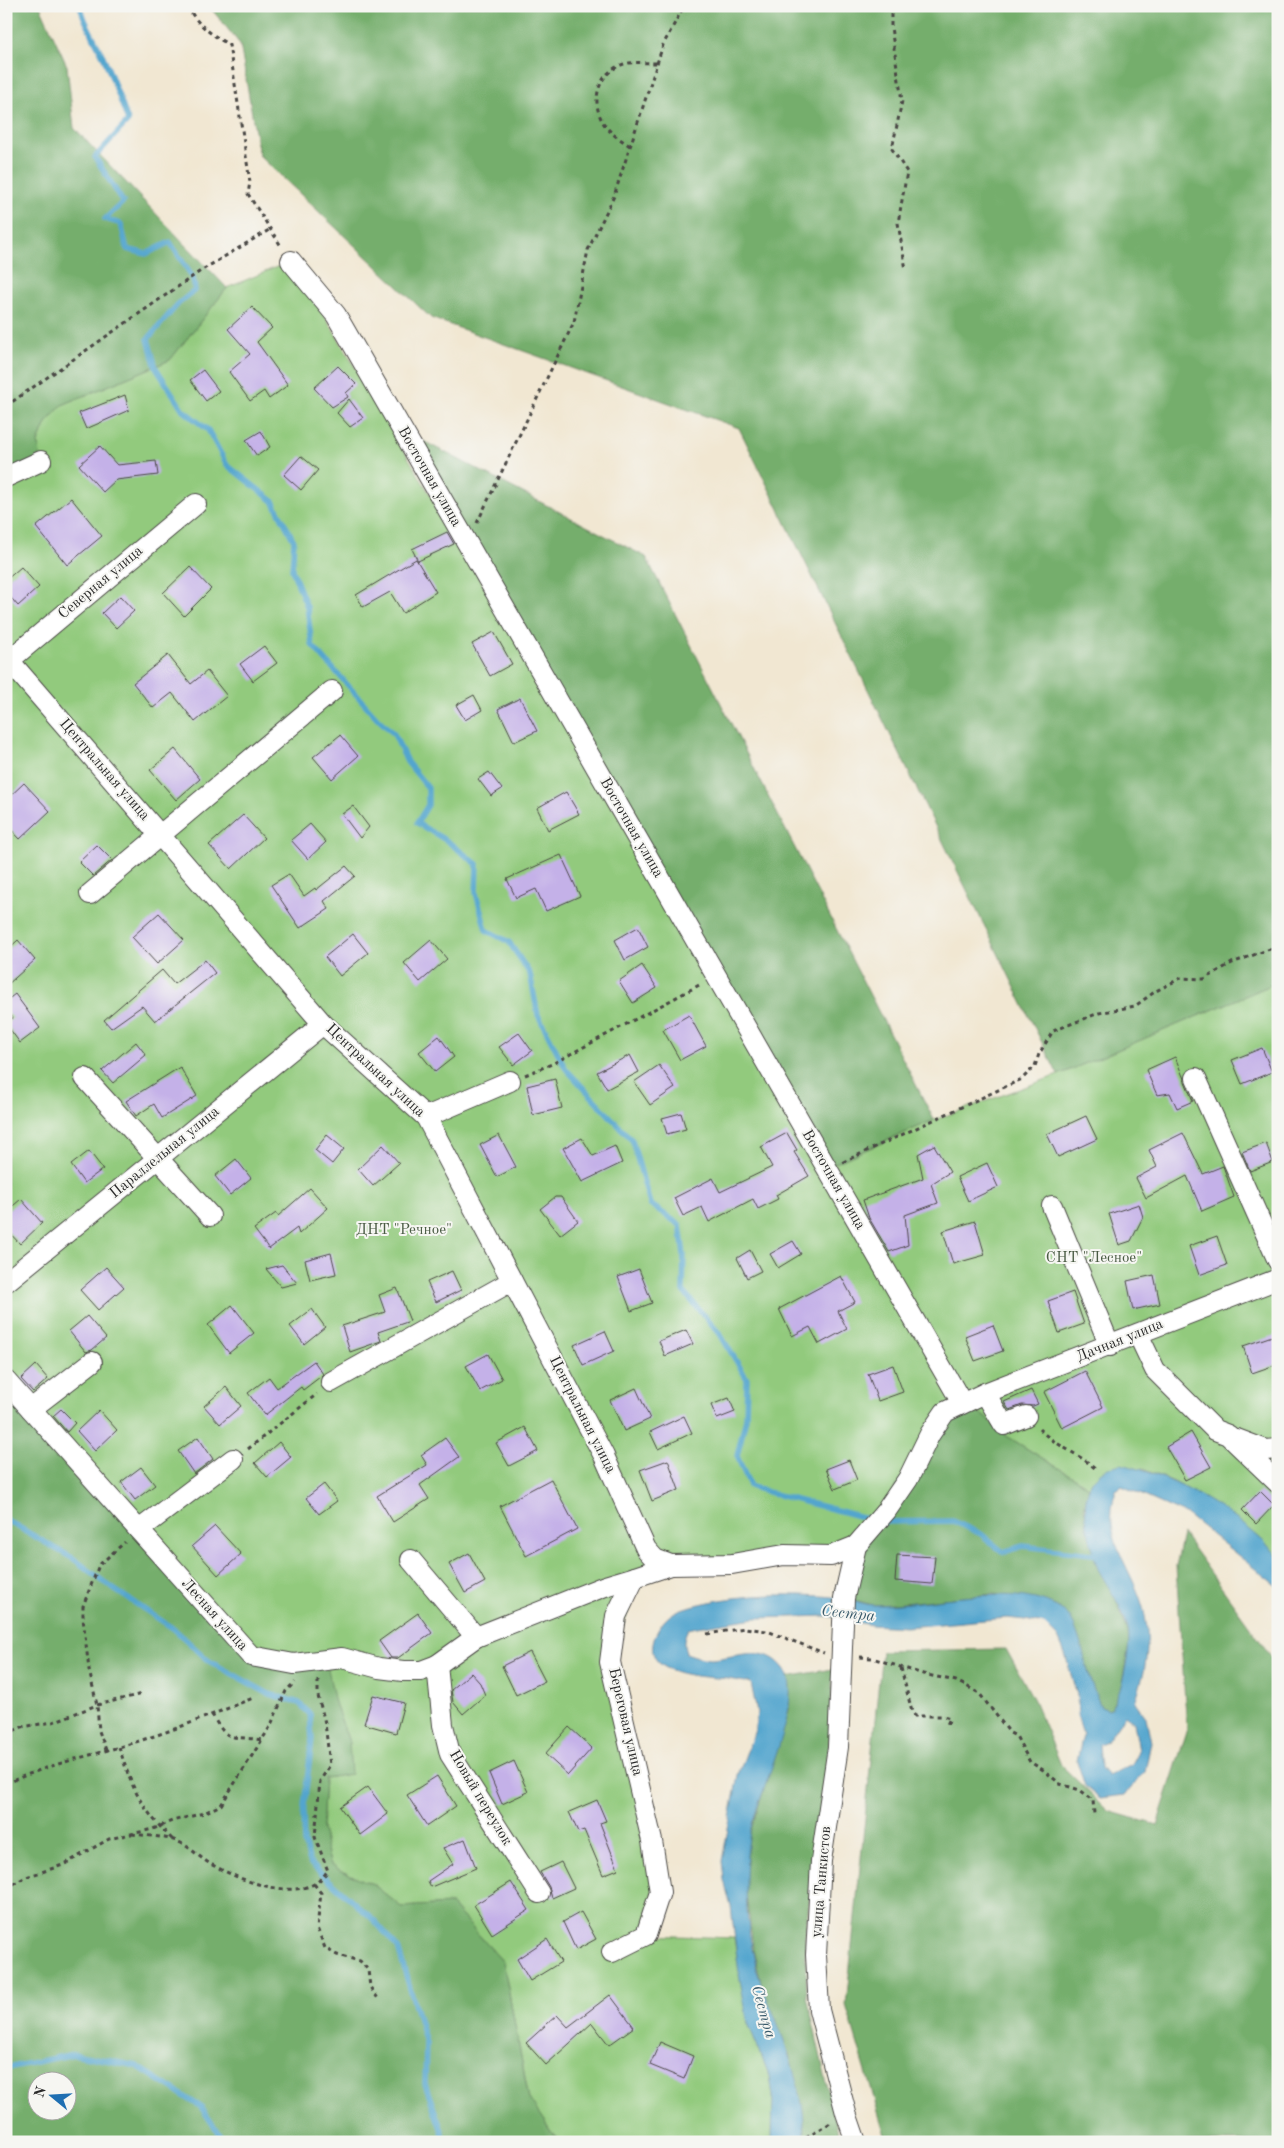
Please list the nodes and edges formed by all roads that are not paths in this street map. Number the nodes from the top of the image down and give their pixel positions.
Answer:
1 (291, 261) road end
2 (40, 461) dead end
3 (6, 477) edge
4 (196, 504) dead end
5 (7, 660) edge
6 (332, 691) dead end
7 (161, 836) junction
8 (90, 894) dead end
9 (324, 1024) junction
10 (85, 1078) dead end
11 (1196, 1078) dead end
12 (510, 1081) road end
13 (426, 1117) junction
14 (156, 1159) junction
15 (1052, 1206) dead end
16 (210, 1216) dead end
17 (1278, 1260) edge
18 (1278, 1279) edge
19 (512, 1281) junction
20 (6, 1282) edge
21 (1138, 1334) junction
22 (1110, 1346) junction
23 (92, 1362) dead end
24 (6, 1381) edge
25 (331, 1382) road end
26 (985, 1393) junction
27 (962, 1403) junction
28 (31, 1409) junction
29 (1026, 1416) dead end
30 (1228, 1435) junction
31 (1278, 1449) edge
32 (233, 1460) road end
33 (1278, 1483) edge
34 (139, 1530) junction
35 (856, 1546) junction
36 (412, 1560) dead end
37 (671, 1565) junction
38 (635, 1577) junction
39 (476, 1637) junction
40 (437, 1665) junction
41 (539, 1893) dead end
42 (612, 1952) dead end
43 (856, 2142) edge

1 - 27 street, Восточная улица
2 - 3 street
4 - 5 street, Северная улица
5 - 7 street, Центральная улица
6 - 7 street
7 - 8 street
7 - 9 street, Центральная улица
9 - 13 street, Центральная улица
9 - 14 street, Параллельная улица
10 - 14 street
11 - 17 street
12 - 13 street
13 - 19 street, Центральная улица
14 - 16 street
14 - 20 street, Параллельная улица
15 - 22 street
18 - 21 street, Дачная улица
19 - 25 street
19 - 37 street, Центральная улица
21 - 22 street, Дачная улица
21 - 30 street
22 - 26 street, Дачная улица
23 - 28 street
24 - 28 street, Лесная улица
26 - 27 street, Дачная улица
26 - 29 street
27 - 35 street, Дачная улица
28 - 34 street, Лесная улица
30 - 31 street
30 - 33 street
32 - 34 street
34 - 40 street, Лесная улица
35 - 37 street
35 - 43 street, улица Танкистов
36 - 39 street
37 - 38 street
38 - 39 street, Лесная улица
38 - 42 street, Береговая улица
39 - 40 street, Лесная улица
40 - 41 street, Новый переулок

